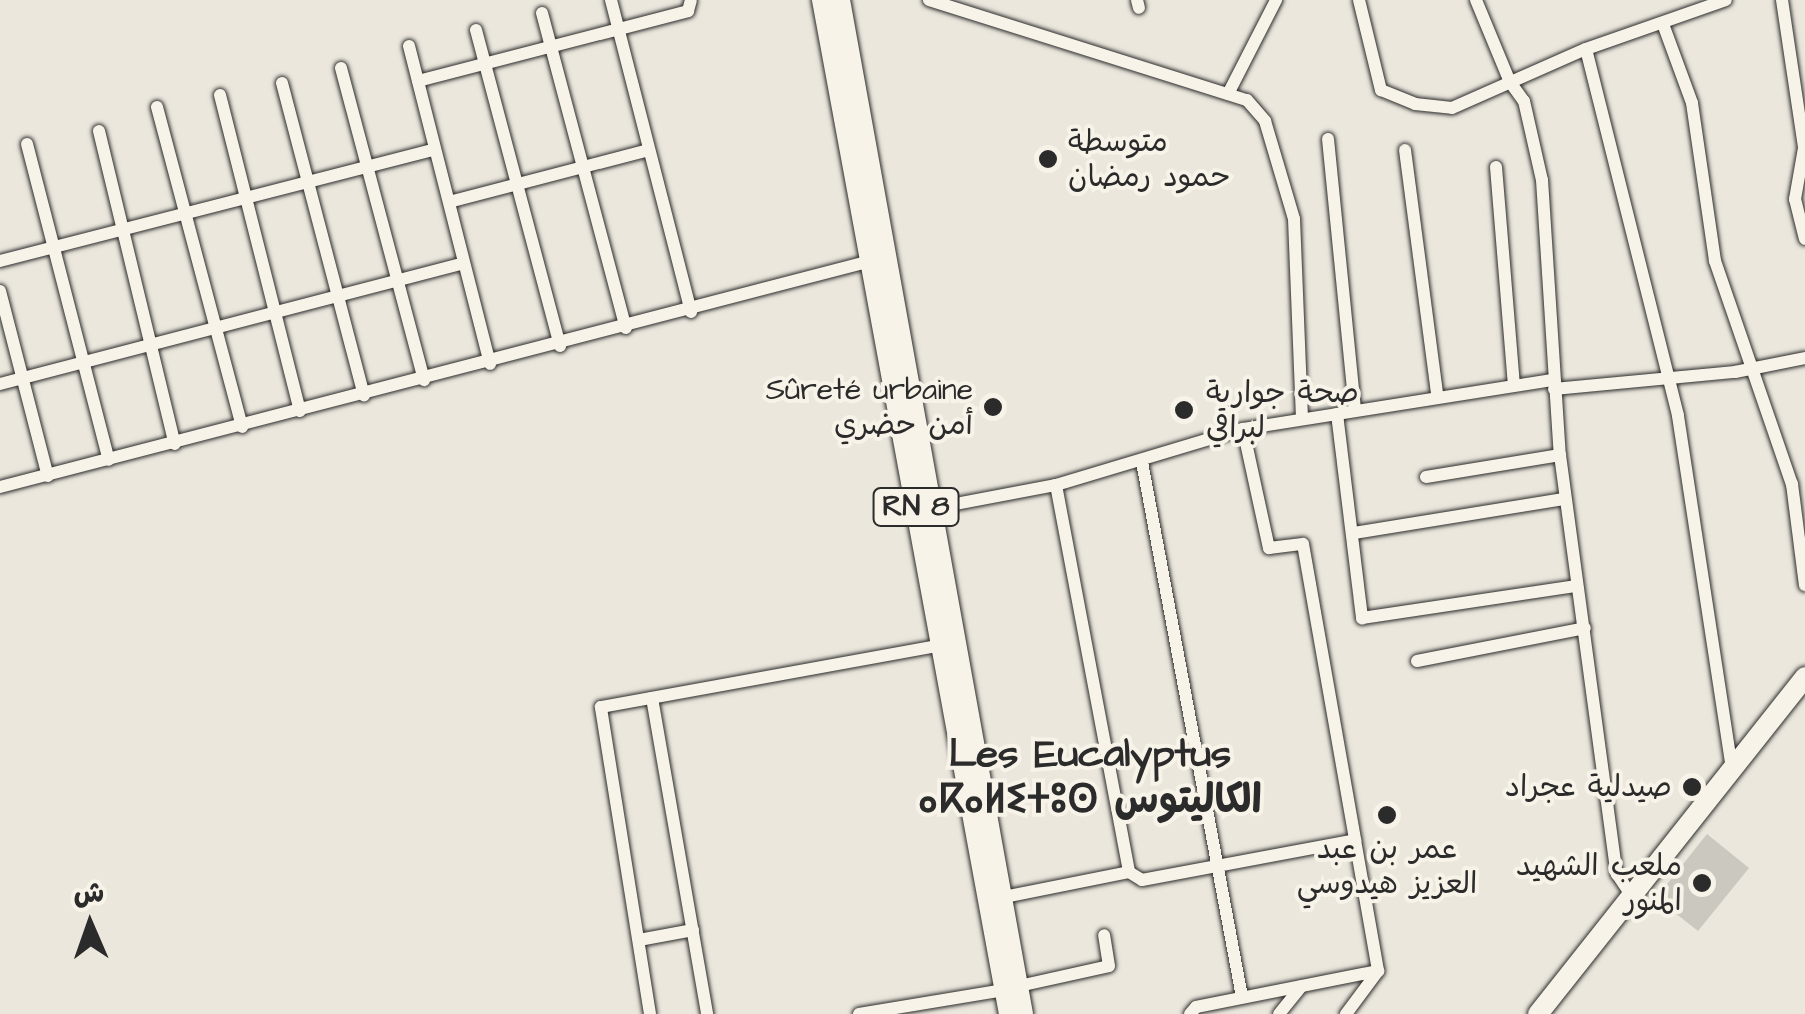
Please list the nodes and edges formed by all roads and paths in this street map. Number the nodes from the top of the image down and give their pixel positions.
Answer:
1 (611, 0) edge
2 (691, 0) edge
3 (822, 0) edge
4 (840, 0) edge
5 (929, 0) edge
6 (1276, 0) edge
7 (1360, 0) edge
8 (1476, 0) edge
9 (1726, 0) edge
10 (1782, 0) edge
11 (542, 14) dead end
12 (1663, 24) junction
13 (476, 30) dead end
14 (620, 30) junction
15 (552, 45) junction
16 (409, 46) dead end
17 (1586, 50) junction
18 (484, 63) junction
19 (341, 68) dead end
20 (418, 80) junction
21 (1510, 82) junction
22 (282, 83) dead end
23 (1228, 94) junction
24 (220, 95) dead end
25 (157, 107) dead end
26 (99, 131) dead end
27 (1328, 140) dead end
28 (27, 144) dead end
29 (435, 149) junction
30 (648, 150) junction
31 (1405, 150) dead end
32 (584, 166) junction
33 (1496, 167) dead end
34 (368, 168) junction
35 (516, 184) junction
36 (306, 185) junction
37 (246, 200) junction
38 (449, 202) junction
39 (184, 214) junction
40 (121, 229) junction
41 (1805, 239) edge
42 (56, 248) junction
43 (0, 261) edge
44 (870, 261) junction
45 (463, 263) junction
46 (399, 281) junction
47 (0, 292) edge
48 (338, 298) junction
49 (691, 312) junction
50 (277, 315) junction
51 (626, 328) junction
52 (216, 331) junction
53 (150, 345) junction
54 (560, 346) junction
55 (1805, 358) edge
56 (87, 363) junction
57 (490, 364) junction
58 (1754, 367) junction
59 (1665, 378) junction
60 (21, 379) junction
61 (424, 380) junction
62 (0, 384) edge
63 (1554, 384) junction
64 (1514, 386) junction
65 (1437, 394) junction
66 (364, 395) junction
67 (1355, 410) junction
68 (300, 411) junction
69 (1337, 414) junction
70 (1302, 419) junction
71 (242, 428) junction
72 (1244, 429) junction
73 (176, 444) junction
74 (1560, 456) junction
75 (109, 460) junction
76 (1142, 462) junction
77 (48, 476) junction
78 (1426, 476) dead end
79 (1056, 485) junction
80 (0, 487) edge
81 (1566, 499) junction
82 (923, 510) junction
83 (1354, 533) junction
84 (1576, 586) junction
85 (1805, 586) edge
86 (1585, 628) junction
87 (941, 646) junction
88 (1417, 661) dead end
89 (1805, 678) edge
90 (652, 698) junction
91 (1732, 770) junction
92 (1355, 840) junction
93 (1219, 864) junction
94 (1129, 872) junction
95 (1630, 895) junction
96 (1004, 897) junction
97 (693, 930) junction
98 (1104, 935) dead end
99 (639, 940) junction
100 (1378, 971) junction
101 (1302, 986) junction
102 (1011, 988) junction
103 (1242, 998) junction
104 (1197, 1012) edge
105 (650, 1014) edge
106 (707, 1014) edge
107 (858, 1014) edge
108 (1009, 1014) edge
109 (1023, 1014) edge
110 (1279, 1014) edge
111 (1346, 1014) edge
112 (1538, 1014) edge

1 - 14 street
2 - 14 street
3 - 44 main road, RN 8
4 - 82 main road, RN 8
5 - 23 street
6 - 23 street
7 - 21 street
8 - 21 street
9 - 12 street
10 - 41 street
11 - 15 street
12 - 17 street
12 - 58 street
13 - 18 street
14 - 15 street
14 - 30 street
15 - 18 street
15 - 32 street
16 - 20 street
17 - 21 street
17 - 59 street
18 - 20 street
18 - 35 street
19 - 34 street
20 - 29 street
21 - 63 street
22 - 36 street
23 - 70 street
24 - 37 street
25 - 39 street
26 - 40 street
27 - 67 street
28 - 42 street
29 - 34 street
29 - 38 street
30 - 32 street
30 - 49 street
31 - 65 street
32 - 35 street
32 - 51 street
33 - 64 street
34 - 36 street
34 - 46 street
35 - 38 street
35 - 54 street
36 - 37 street
36 - 48 street
37 - 39 street
37 - 50 street
38 - 45 street
39 - 40 street
39 - 52 street
40 - 42 street
40 - 53 street
42 - 43 street
42 - 56 street
44 - 49 street
44 - 82 main road, RN 8
45 - 46 street
45 - 57 street
46 - 48 street
46 - 61 street
47 - 60 street
48 - 50 street
48 - 66 street
49 - 51 street
50 - 52 street
50 - 68 street
51 - 54 street
52 - 53 street
52 - 71 street
53 - 56 street
53 - 73 street
54 - 57 street
55 - 58 street
56 - 60 street
56 - 75 street
57 - 61 street
58 - 59 street
58 - 85 street
59 - 63 street
59 - 91 street
60 - 62 street
60 - 77 street
61 - 66 street
63 - 64 street
63 - 74 street
64 - 65 street
65 - 67 street
66 - 68 street
67 - 69 street
68 - 71 street
69 - 70 street
69 - 83 street
70 - 72 street
71 - 73 street
72 - 76 street
72 - 92 street
73 - 75 street
74 - 78 street
74 - 81 street
75 - 77 street
76 - 79 street
76 - 93 street
77 - 80 street
79 - 82 street
79 - 94 street
81 - 83 street
81 - 84 street
82 - 87 main road, RN 8
82 - 96 main road, RN 8
83 - 84 street
84 - 86 street
86 - 88 street
86 - 95 street
87 - 90 street
87 - 102 main road, RN 8
89 - 91 main road
90 - 97 street
90 - 99 street
91 - 95 main road
92 - 93 street
92 - 100 street
93 - 94 street
93 - 103 street
94 - 96 street
95 - 112 main road
96 - 102 main road, RN 8
97 - 99 street
97 - 106 street
98 - 102 street
99 - 105 street
100 - 101 street
100 - 111 street
101 - 103 street
101 - 110 street
102 - 107 street
102 - 108 main road, RN 8
102 - 109 main road, RN 8
103 - 104 street

